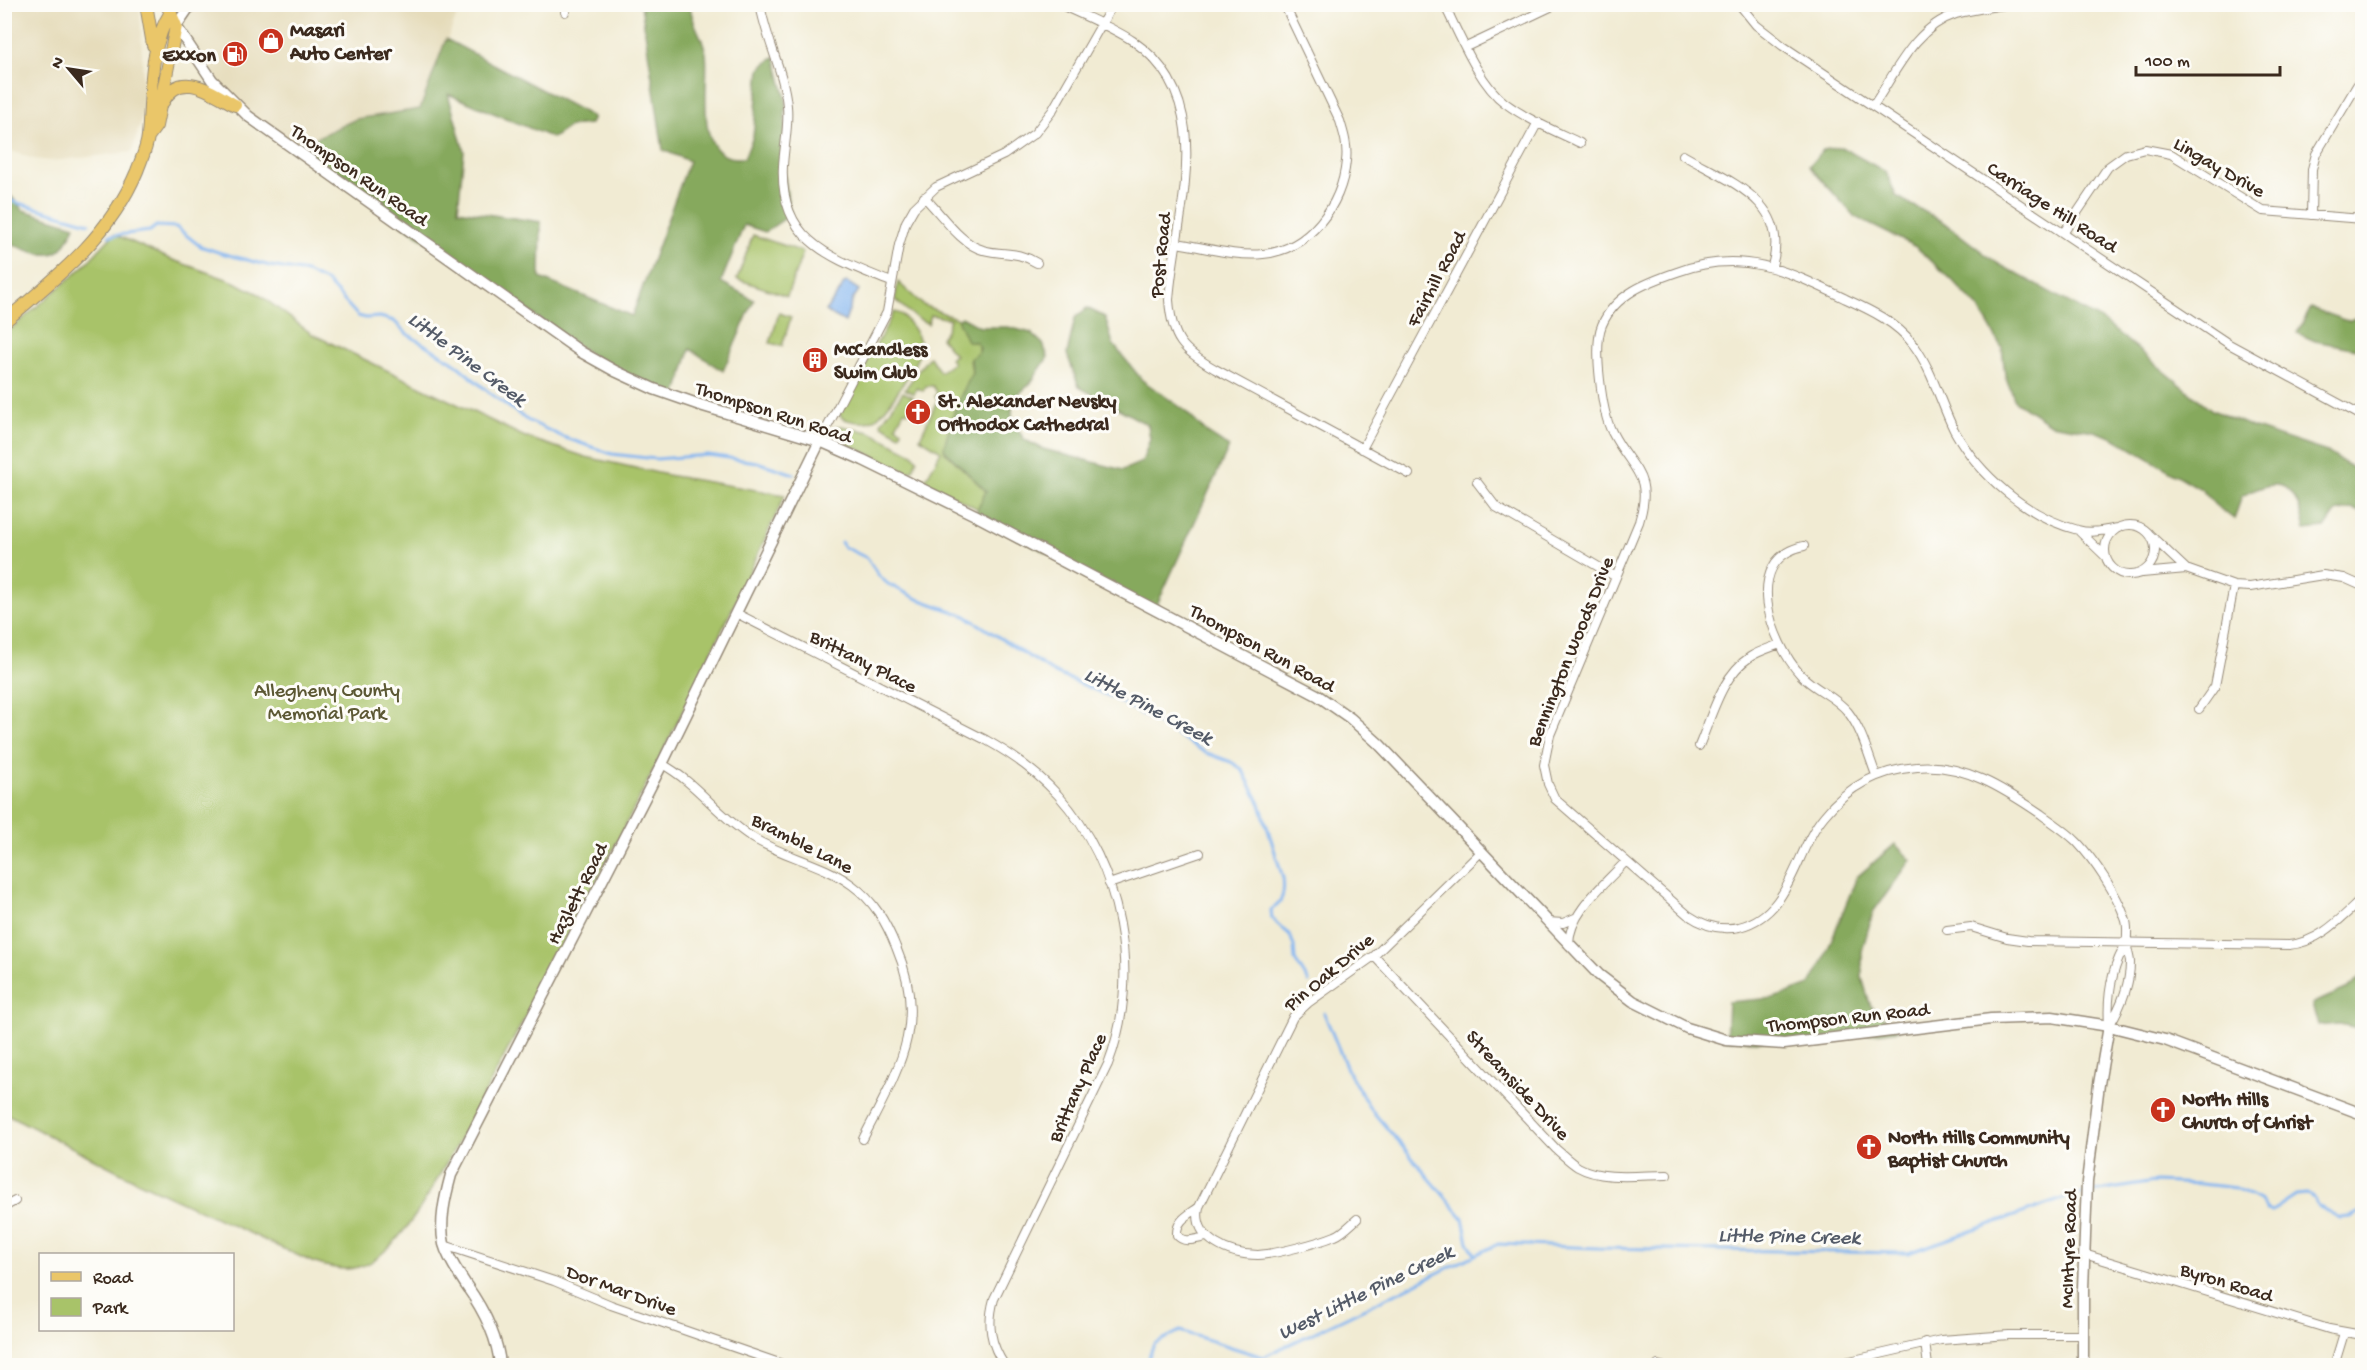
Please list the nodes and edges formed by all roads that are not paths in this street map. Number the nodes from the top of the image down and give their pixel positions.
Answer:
1 (146, 4) edge
2 (159, 4) edge
3 (191, 4) edge
4 (760, 4) edge
5 (1059, 4) edge
6 (1113, 4) edge
7 (1284, 4) edge
8 (1444, 4) edge
9 (1557, 4) edge
10 (1739, 4) edge
11 (2011, 4) edge
12 (171, 13) edge
13 (1102, 24) junction
14 (1466, 47) junction
15 (154, 52) junction
16 (2362, 77) edge
17 (235, 105) junction
18 (1873, 106) junction
19 (160, 108) junction
20 (1538, 122) junction
21 (148, 137) junction
22 (1580, 143) dead end
23 (1683, 155) dead end
24 (924, 196) junction
25 (2311, 215) junction
26 (2362, 219) edge
27 (2064, 232) junction
28 (1176, 243) junction
29 (1037, 263) dead end
30 (1772, 266) junction
31 (891, 282) junction
32 (4, 322) edge
33 (2362, 416) edge
34 (820, 441) junction
35 (1362, 449) junction
36 (1409, 474) dead end
37 (1478, 482) dead end
38 (2118, 528) junction
39 (2079, 531) junction
40 (2150, 535) junction
41 (1804, 546) dead end
42 (2106, 557) junction
43 (2186, 569) junction
44 (2139, 574) junction
45 (1616, 577) junction
46 (2234, 586) junction
47 (2362, 586) edge
48 (736, 613) junction
49 (1780, 644) junction
50 (2199, 709) dead end
51 (1699, 746) dead end
52 (662, 764) junction
53 (1876, 775) junction
54 (1482, 851) junction
55 (1200, 853) dead end
56 (1626, 861) junction
57 (1109, 884) junction
58 (2362, 899) edge
59 (1575, 918) junction
60 (1548, 922) junction
61 (1947, 930) dead end
62 (2127, 943) junction
63 (1569, 945) junction
64 (1374, 956) junction
65 (2109, 1026) junction
66 (2362, 1114) edge
67 (863, 1139) dead end
68 (1667, 1175) dead end
69 (15, 1201) dead end
70 (1199, 1207) junction
71 (4, 1208) edge
72 (1357, 1219) dead end
73 (1206, 1237) junction
74 (444, 1245) junction
75 (2084, 1254) junction
76 (2344, 1333) junction
77 (2083, 1335) junction
78 (2362, 1335) edge
79 (1925, 1342) junction
80 (500, 1365) edge
81 (788, 1365) edge
82 (1005, 1365) edge
83 (1828, 1365) edge
84 (1928, 1365) edge
85 (2083, 1365) edge
86 (2334, 1365) edge

1 - 15 main road
2 - 12 main road
3 - 12 street
4 - 31 street
5 - 13 street, Post Road
6 - 13 street
7 - 28 street
8 - 14 street
9 - 14 street
10 - 18 street, Carriage Hill Road
11 - 18 street
12 - 15 main road
12 - 17 street, Thompson Run Road
12 - 19 main road
13 - 24 street
13 - 28 street, Post Road
14 - 20 street
15 - 21 main road
16 - 25 street
17 - 19 main road
17 - 34 street, Thompson Run Road
18 - 27 street, Carriage Hill Road
19 - 21 main road
20 - 22 street
20 - 35 street, Fairhill Road
21 - 32 main road
23 - 30 street
24 - 29 street
24 - 31 street
25 - 26 street, Lingay Drive
25 - 27 street, Lingay Drive
27 - 33 street, Carriage Hill Road
28 - 35 street, Post Road
30 - 39 street, Bennington Woods Drive
30 - 45 street, Bennington Woods Drive
31 - 34 street
34 - 48 street, Hazlett Road
34 - 54 street, Thompson Run Road
35 - 36 street, Post Road
37 - 45 street
38 - 39 street, Bennington Woods Drive
38 - 40 street, Bennington Woods Drive
38 - 42 street
39 - 42 street, Bennington Woods Drive
40 - 43 street, Bennington Woods Drive
40 - 44 street
41 - 49 street
42 - 44 street, Bennington Woods Drive
43 - 44 street, Bennington Woods Drive
43 - 46 street, Bennington Woods Drive
45 - 56 street, Bennington Woods Drive
46 - 47 street, Bennington Woods Drive
46 - 50 street
48 - 52 street, Hazlett Road
48 - 57 street, Brittany Place
49 - 51 street
49 - 53 street
52 - 67 street, Bramble Lane
52 - 74 street, Hazlett Road
53 - 56 street, Bennington Woods Drive
53 - 62 street, Bennington Woods Drive
54 - 60 street, Thompson Run Road
54 - 64 street, Pin Oak Drive
55 - 57 street
56 - 59 street
57 - 82 street, Brittany Place
58 - 62 street
59 - 60 street
59 - 63 street
60 - 63 street, Thompson Run Road
61 - 62 street
62 - 65 street, McIntyre Road
62 - 65 street, McIntyre Road
63 - 65 street, Thompson Run Road
64 - 68 street, Streamside Drive
64 - 70 street, Pin Oak Drive
65 - 66 street, Thompson Run Road
65 - 75 street, McIntyre Road
69 - 71 street
70 - 73 street
70 - 73 street, Pin Oak Drive
72 - 73 street, Pin Oak Drive
74 - 80 street, Hazlett Road
74 - 81 street, Dor Mar Drive
75 - 76 street, Byron Road
75 - 77 street, McIntyre Road
76 - 78 street, Byron Road
76 - 86 street
77 - 79 street
77 - 85 street, McIntyre Road
79 - 83 street
79 - 84 street

